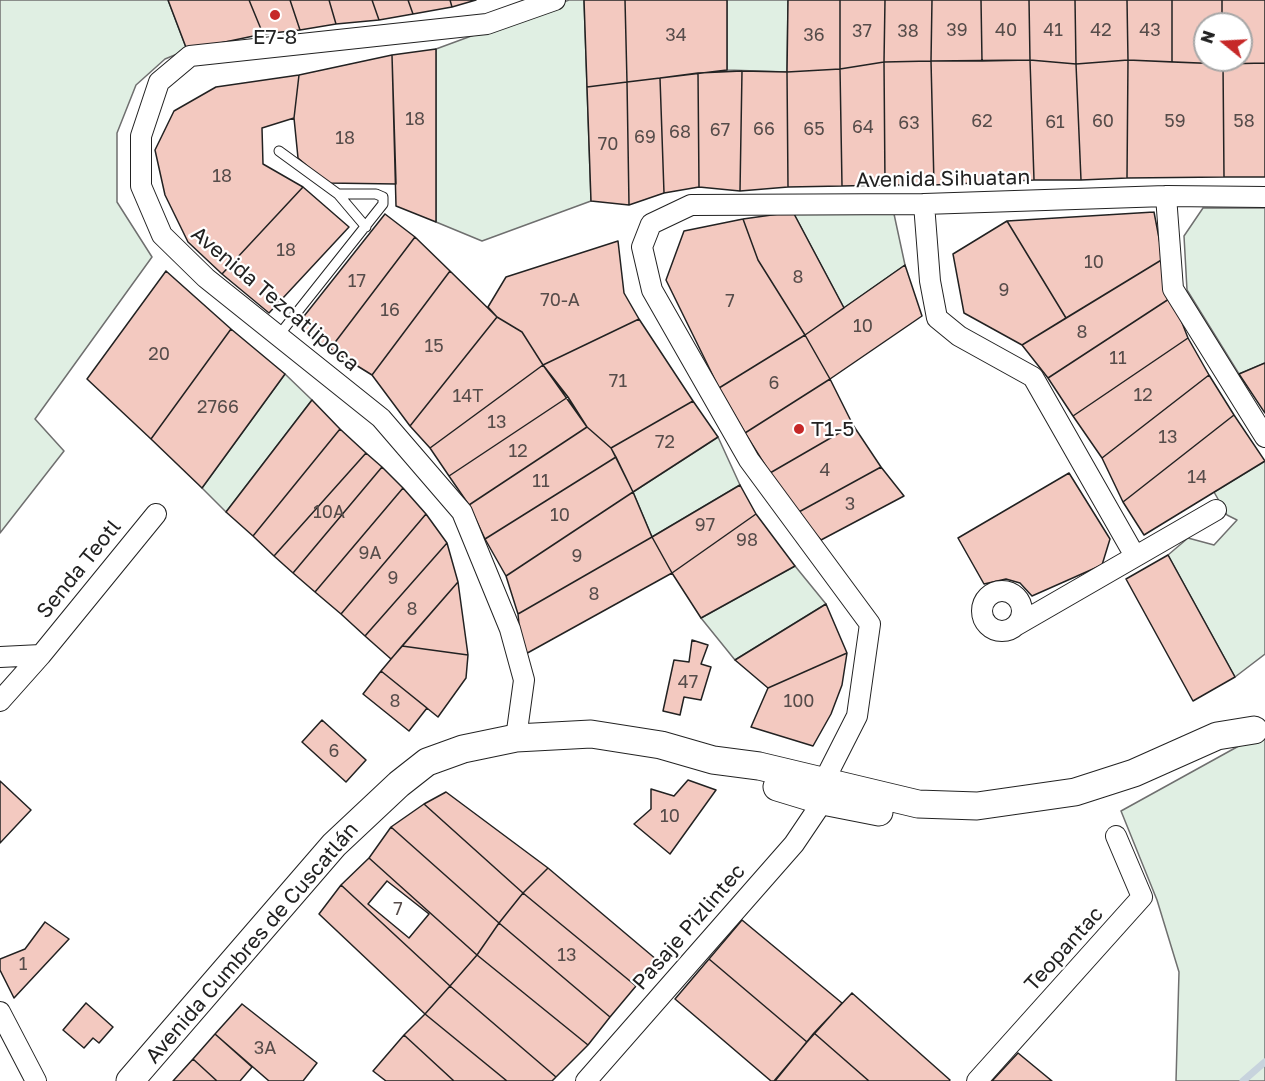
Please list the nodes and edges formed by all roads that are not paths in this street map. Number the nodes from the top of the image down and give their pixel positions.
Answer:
1 (555, 0) edge
2 (279, 151) dead end
3 (338, 194) junction
4 (1166, 196) junction
5 (1265, 197) edge
6 (924, 204) junction
7 (366, 227) junction
8 (642, 248) joint
9 (279, 335) junction
10 (1265, 436) edge
11 (1216, 510) dead end
12 (156, 514) dead end
13 (1135, 556) junction
14 (1015, 626) dead end
15 (41, 655) junction
16 (0, 657) edge
17 (0, 701) edge
18 (1259, 725) edge
19 (516, 738) junction
20 (824, 791) junction
21 (1116, 836) dead end
22 (0, 1012) edge
23 (7, 1047) edge
24 (36, 1081) edge
25 (130, 1081) edge
26 (586, 1081) edge
27 (977, 1081) edge

1 - 9 street, Avenida Tezcatlipoca
2 - 3 lane
3 - 7 lane
3 - 7 lane
4 - 5 street, Avenida Sihuatan
4 - 6 street, Avenida Sihuatan
4 - 10 street
6 - 8 street, Avenida Sihuatan
6 - 13 street
7 - 9 lane
8 - 20 street, Pasaje Pizlintec
9 - 19 street, Avenida Tezcatlipoca
11 - 13 street
12 - 15 street, Senda Teotl
13 - 14 street
15 - 16 street
15 - 17 street, Senda Teotl
18 - 20 main road, Avenida Cumbres de Cuscatlán
19 - 20 main road, Avenida Cumbres de Cuscatlán
19 - 25 main road, Avenida Cumbres de Cuscatlán
20 - 26 street, Pasaje Pizlintec
21 - 27 street, Teopantac
22 - 23 street
23 - 24 street

